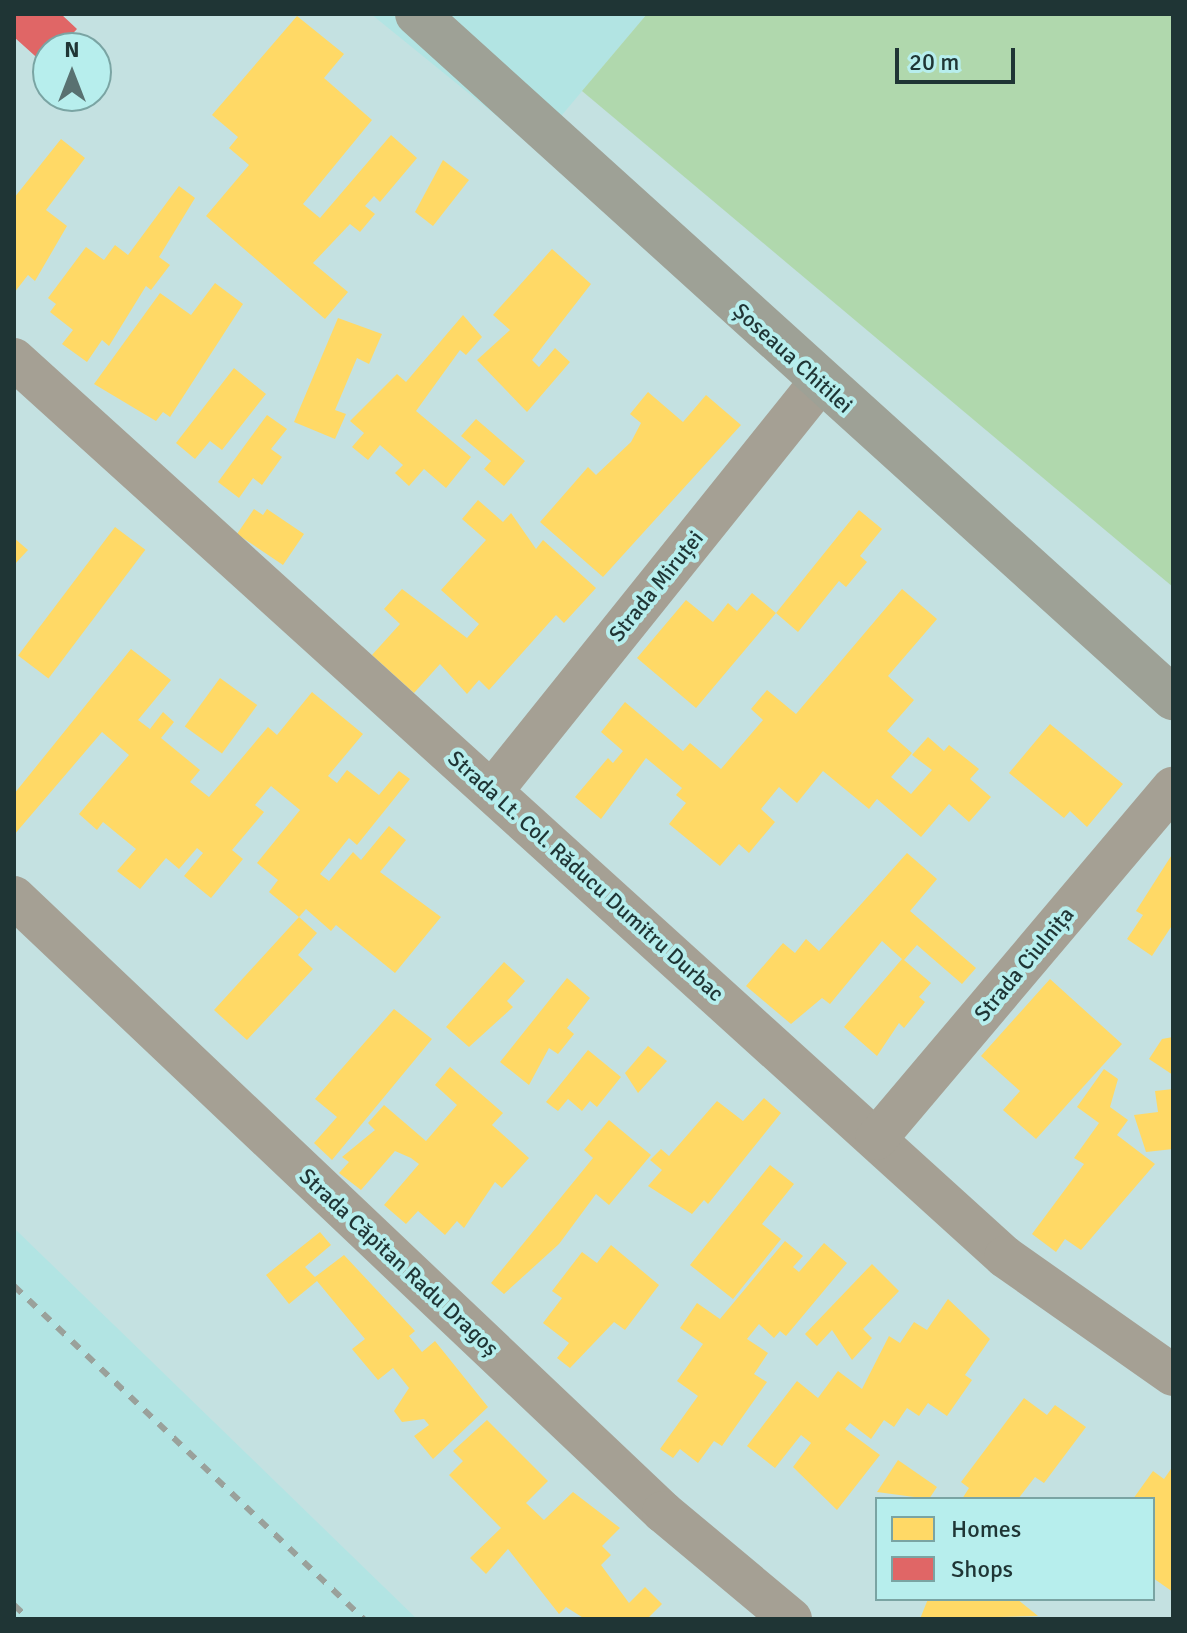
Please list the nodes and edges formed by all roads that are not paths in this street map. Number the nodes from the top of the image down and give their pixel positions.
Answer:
1 (417, 14) edge
2 (14, 359) edge
3 (820, 382) junction
4 (1173, 698) edge
5 (1173, 788) edge
6 (492, 791) junction
7 (14, 897) edge
8 (876, 1139) junction
9 (1173, 1375) edge
10 (791, 1619) edge

1 - 3 main road, Șoseaua Chitilei
2 - 6 street, Strada Lt. Col. Răducu Dumitru Durbac
3 - 4 main road, Șoseaua Chitilei
3 - 6 street, Strada Miruței
5 - 8 street, Strada Ciulnița
6 - 8 street, Strada Lt. Col. Răducu Dumitru Durbac
7 - 10 street, Strada Căpitan Radu Dragoș
8 - 9 street, Strada Lt. Col. Răducu Dumitru Durbac

